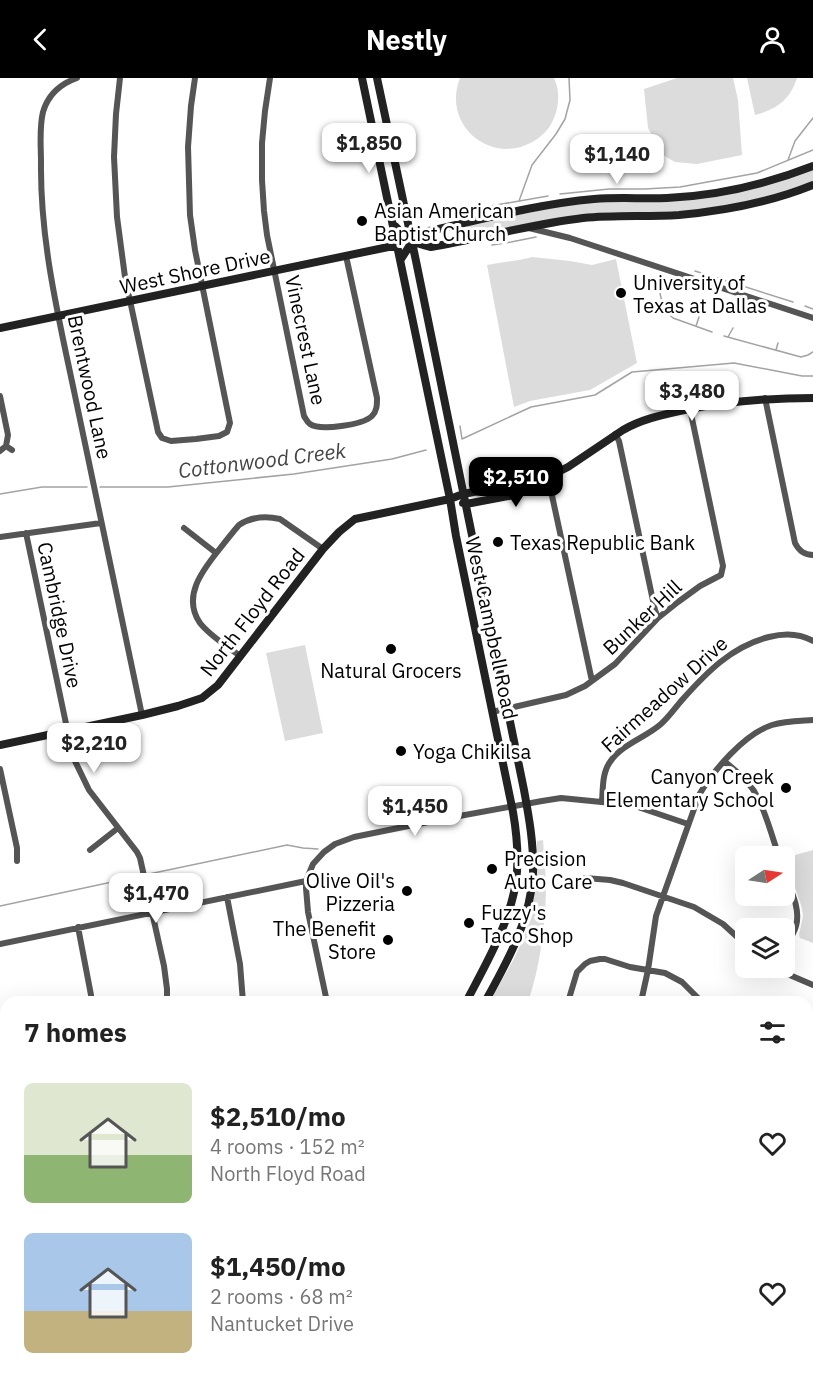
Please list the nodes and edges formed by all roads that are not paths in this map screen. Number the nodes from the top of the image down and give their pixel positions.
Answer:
1 (76, 78) edge
2 (118, 78) edge
3 (195, 78) edge
4 (270, 78) edge
5 (362, 78) edge
6 (377, 78) edge
7 (813, 166) edge
8 (813, 185) edge
9 (393, 224) junction
10 (409, 225) junction
11 (526, 227) junction
12 (429, 231) junction
13 (404, 236) junction
14 (412, 242) junction
15 (398, 245) junction
16 (430, 247) junction
17 (403, 255) junction
18 (346, 256) junction
19 (416, 261) junction
20 (274, 271) junction
21 (202, 286) junction
22 (130, 301) junction
23 (58, 316) junction
24 (813, 318) edge
25 (0, 328) edge
26 (0, 396) edge
27 (765, 398) junction
28 (813, 398) edge
29 (690, 409) junction
30 (615, 434) junction
31 (6, 449) edge
32 (548, 477) junction
33 (463, 494) junction
34 (450, 499) junction
35 (466, 504) junction
36 (101, 523) junction
37 (184, 528) dead end
38 (26, 533) junction
39 (0, 537) edge
40 (323, 549) junction
41 (216, 553) junction
42 (813, 555) edge
43 (481, 579) junction
44 (465, 582) junction
45 (658, 618) junction
46 (812, 639) edge
47 (240, 656) junction
48 (592, 681) junction
49 (507, 708) junction
50 (492, 712) junction
51 (142, 715) junction
52 (813, 720) edge
53 (68, 731) junction
54 (0, 745) edge
55 (724, 761) junction
56 (0, 769) edge
57 (602, 802) junction
58 (527, 803) junction
59 (511, 806) junction
60 (688, 824) junction
61 (118, 828) junction
62 (776, 846) edge
63 (90, 850) dead end
64 (17, 861) dead end
65 (585, 878) dead end
66 (306, 881) junction
67 (227, 897) junction
68 (662, 897) junction
69 (795, 903) edge
70 (508, 912) junction
71 (153, 913) junction
72 (525, 916) junction
73 (78, 927) junction
74 (795, 929) edge
75 (735, 935) edge
76 (0, 944) edge
77 (648, 970) junction
78 (795, 977) edge
79 (813, 985) edge
80 (91, 996) edge
81 (167, 996) edge
82 (243, 996) edge
83 (326, 996) edge
84 (469, 996) edge
85 (488, 996) edge
86 (570, 996) edge
87 (642, 996) edge
88 (696, 996) edge

1 - 23 street, Brentwood Lane
2 - 22 street
3 - 21 street
4 - 20 street, Vinecrest Lane
5 - 9 street, West Campbell Road
6 - 10 street, West Campbell Road
7 - 12 street
8 - 11 street
9 - 13 street
9 - 15 street, West Campbell Road
10 - 12 street
10 - 13 street
10 - 14 street, West Campbell Road
11 - 16 street
11 - 24 street
12 - 14 street
13 - 14 street
13 - 15 street
14 - 16 street
14 - 17 street
14 - 19 street, West Campbell Road
15 - 17 street, West Campbell Road
15 - 18 street, West Shore Drive
16 - 19 street
17 - 19 street
17 - 34 street, West Campbell Road
18 - 20 street, West Shore Drive
18 - 20 street, Vinecrest Lane
19 - 33 street, West Campbell Road
20 - 21 street, West Shore Drive
21 - 22 street, West Shore Drive
21 - 22 street
22 - 23 street, West Shore Drive
23 - 25 street, West Shore Drive
23 - 36 street, Brentwood Lane
26 - 31 street
27 - 28 street, North Floyd Road
27 - 29 street, North Floyd Road
27 - 42 street
29 - 30 street, North Floyd Road
29 - 45 street, Bunker Hill
30 - 32 street, North Floyd Road
30 - 45 street
32 - 33 street, North Floyd Road
32 - 35 street, North Floyd Road
32 - 48 street
33 - 34 street, North Floyd Road
33 - 35 street, West Campbell Road
34 - 35 street, North Floyd Road
34 - 40 street, North Floyd Road
34 - 44 street, West Campbell Road
35 - 43 street, West Campbell Road
36 - 38 street
36 - 51 street, Brentwood Lane
37 - 41 street
38 - 39 street
38 - 53 street, Cambridge Drive
40 - 41 street
40 - 47 street, North Floyd Road
41 - 47 street
43 - 44 street
43 - 49 street, West Campbell Road
44 - 50 street, West Campbell Road
45 - 48 street, Bunker Hill
46 - 57 street, Fairmeadow Drive
47 - 51 street, North Floyd Road
48 - 49 street, Bunker Hill
49 - 50 street, Bunker Hill
49 - 58 street, West Campbell Road
50 - 59 street, West Campbell Road
51 - 53 street, North Floyd Road
52 - 55 street
53 - 54 street, North Floyd Road
53 - 61 street, Cambridge Drive
55 - 60 street
55 - 62 street
56 - 64 street
57 - 58 street
57 - 60 street
58 - 59 street
58 - 72 street, West Campbell Road
59 - 66 street
59 - 70 street, West Campbell Road
60 - 68 street
61 - 63 street
61 - 71 street, Cambridge Drive
65 - 68 street
66 - 67 street
66 - 83 street
67 - 71 street
67 - 82 street
68 - 75 street
68 - 77 street
69 - 74 street
70 - 72 street
70 - 84 street, West Campbell Road
71 - 73 street
71 - 81 street, Cambridge Drive
72 - 85 street, West Campbell Road
73 - 76 street
73 - 80 street
77 - 86 street
77 - 87 street
77 - 88 street
78 - 79 street

